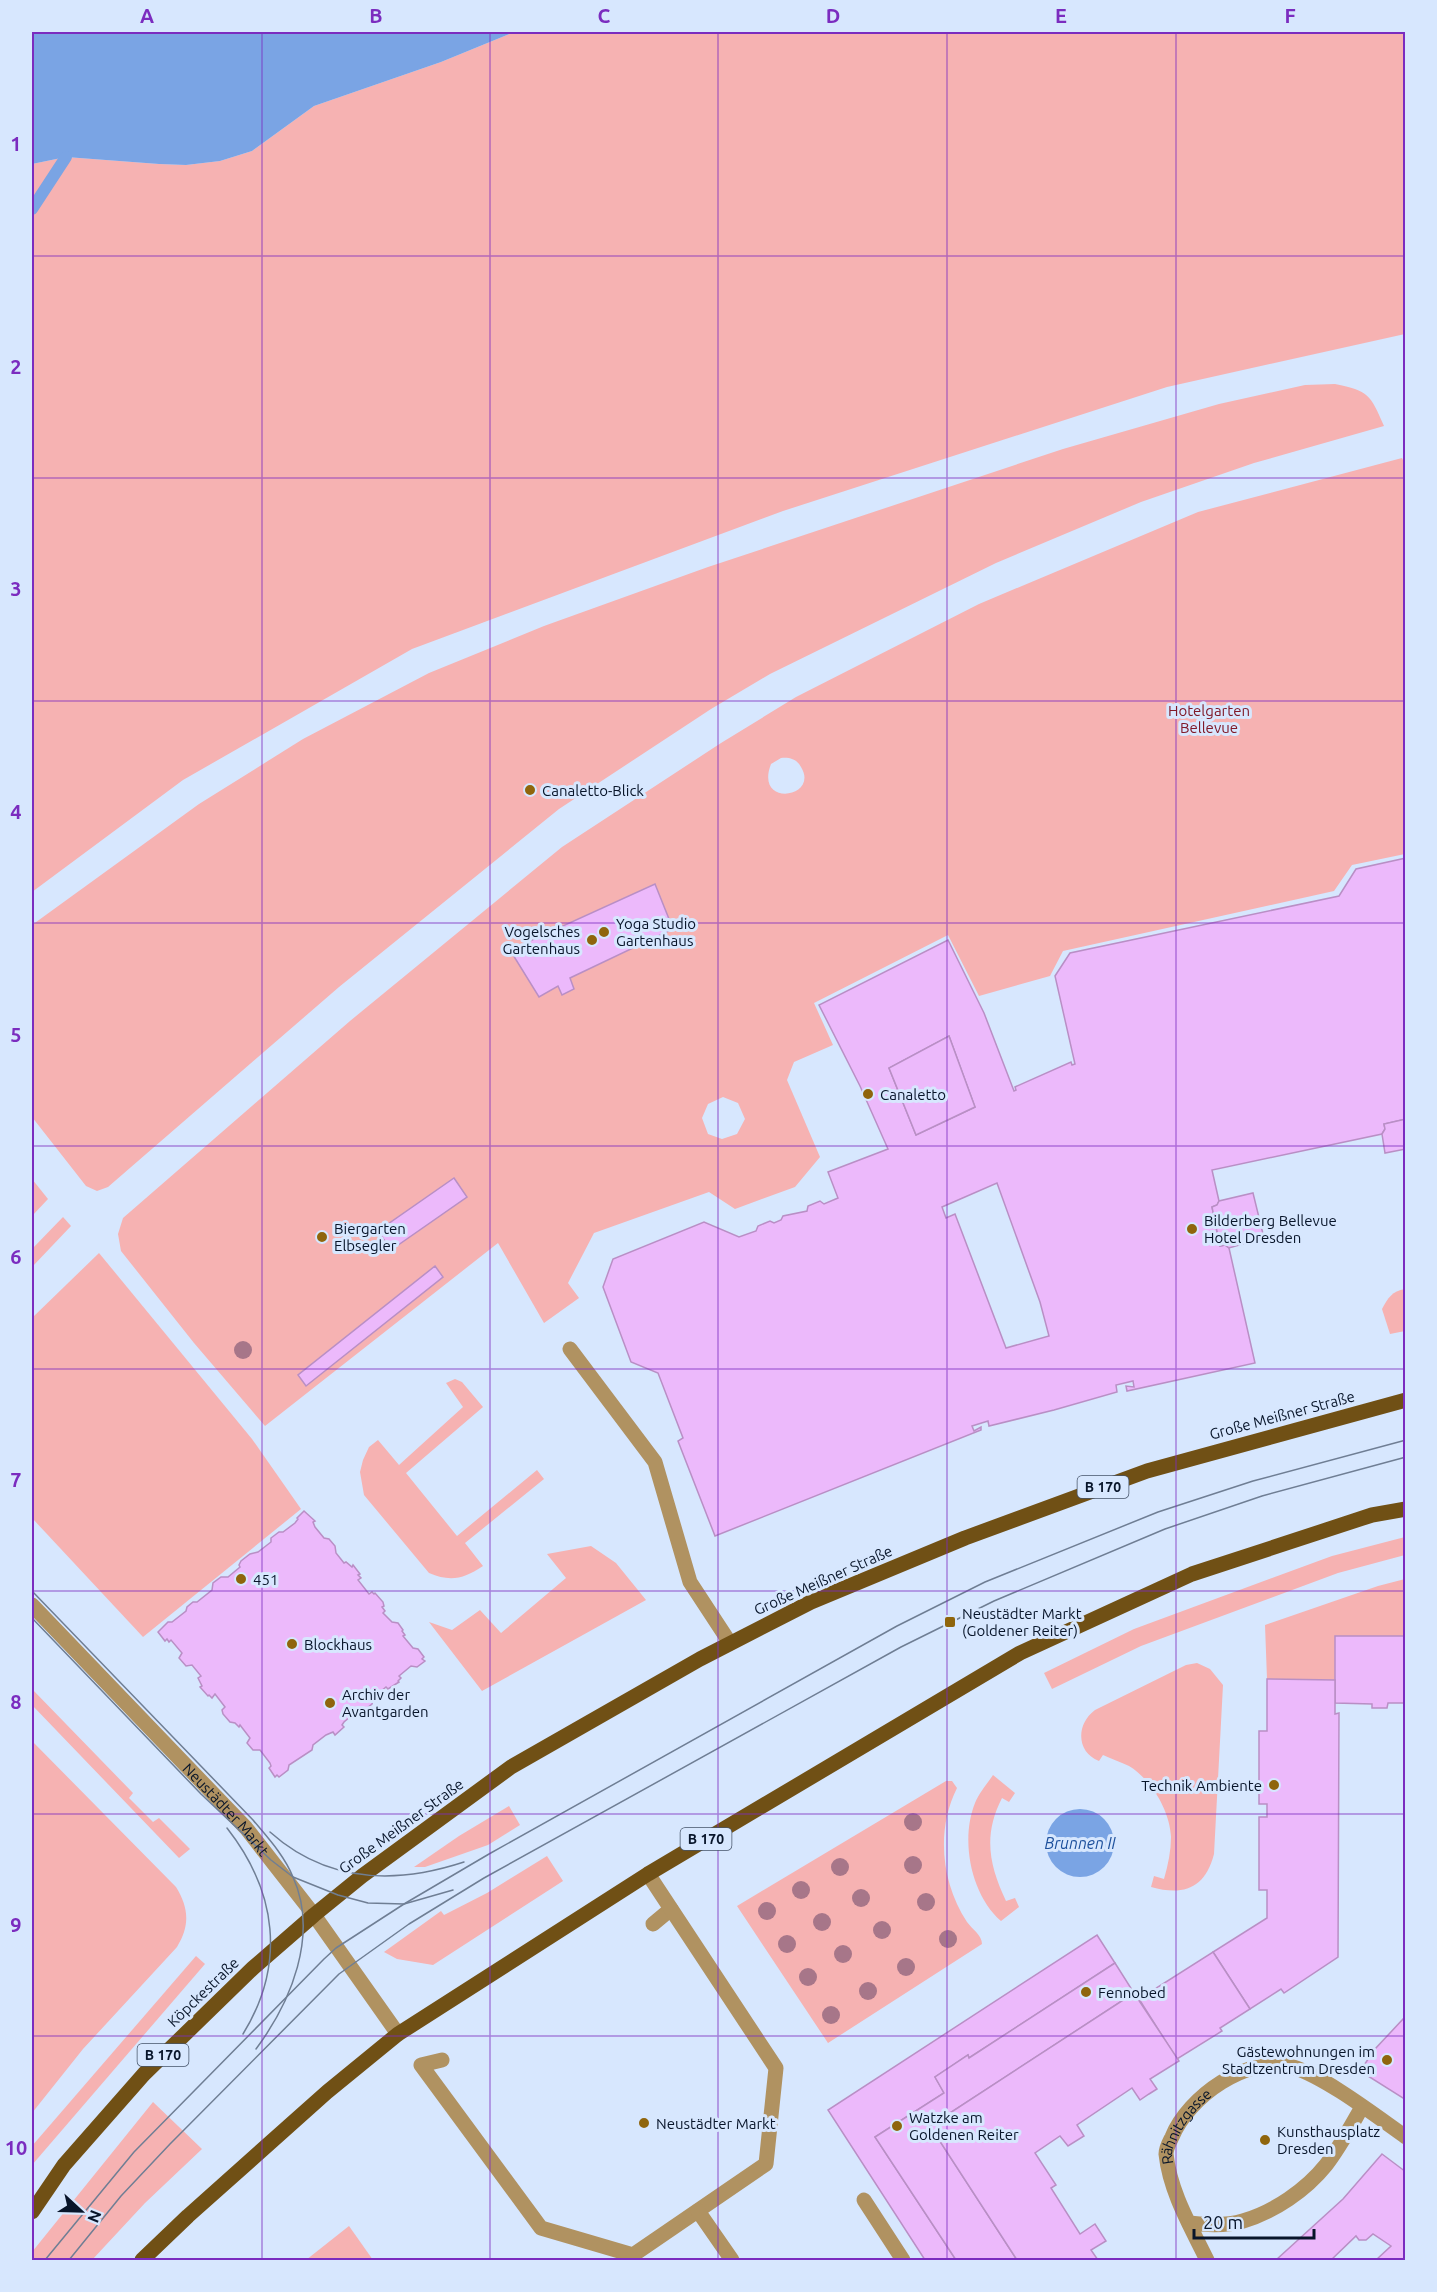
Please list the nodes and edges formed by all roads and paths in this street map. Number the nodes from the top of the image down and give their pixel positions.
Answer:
1 (570, 1349) dead end
2 (1406, 1401) edge
3 (1406, 1509) edge
4 (32, 1605) edge
5 (730, 1644) junction
6 (648, 1874) junction
7 (671, 1908) junction
8 (314, 1915) junction
9 (653, 1924) dead end
10 (398, 2034) junction
11 (442, 2060) dead end
12 (1362, 2107) junction
13 (1406, 2137) edge
14 (864, 2200) dead end
15 (698, 2211) junction
16 (32, 2212) edge
17 (1189, 2223) junction
18 (142, 2260) edge
19 (732, 2260) edge
20 (903, 2260) edge
21 (1207, 2260) edge

1 - 5 street
2 - 5 main road, Große Meißner Straße / B 170
3 - 6 main road, B 170
4 - 8 street, Neustädter Markt
5 - 8 main road, Große Meißner Straße / B 170
6 - 7 street
6 - 10 main road, B 170
7 - 9 street
7 - 15 street
8 - 10 street, Neustädter Markt
8 - 16 main road, Köpckestraße / B 170
10 - 18 main road, B 170
11 - 15 street
12 - 13 street, Rähnitzgasse
12 - 17 street
12 - 17 street, Rähnitzgasse
14 - 20 street
15 - 19 street
17 - 21 street, Rähnitzgasse

